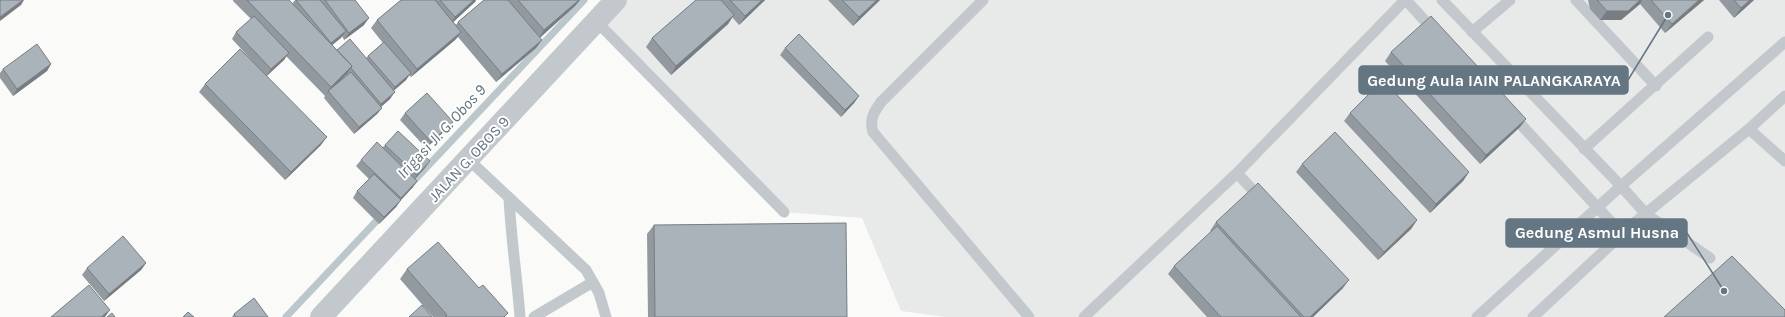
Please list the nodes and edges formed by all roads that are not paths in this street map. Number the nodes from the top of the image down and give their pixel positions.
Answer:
1 (616, 0) edge
2 (983, 0) edge
3 (1405, 0) edge
4 (1442, 0) edge
5 (1510, 0) edge
6 (1576, 0) edge
7 (596, 21) junction
8 (1472, 32) junction
9 (1708, 37) dead end
10 (1443, 40) edge
11 (1785, 42) edge
12 (1656, 86) junction
13 (1785, 96) edge
14 (1507, 110) edge
15 (1749, 129) junction
16 (1584, 149) junction
17 (469, 160) junction
18 (1785, 162) edge
19 (1237, 173) junction
20 (1622, 186) junction
21 (509, 198) junction
22 (1269, 207) edge
23 (1597, 208) junction
24 (784, 212) dead end
25 (1646, 214) junction
26 (1623, 235) junction
27 (1710, 258) dead end
28 (593, 282) junction
29 (321, 317) edge
30 (520, 317) edge
31 (534, 317) edge
32 (606, 317) edge
33 (1029, 317) edge
34 (1084, 317) edge
35 (1477, 317) edge
36 (1534, 317) edge

1 - 7 street, JALAN G. OBOS 9
2 - 33 lane
3 - 10 lane
3 - 19 lane
4 - 8 lane
5 - 8 lane
6 - 12 lane
7 - 17 street, JALAN G. OBOS 9
7 - 24 lane
8 - 16 lane
9 - 12 lane
11 - 20 lane
12 - 16 lane
13 - 15 lane
14 - 23 lane
15 - 18 lane
15 - 25 lane
16 - 20 lane
17 - 21 lane
17 - 29 street, JALAN G. OBOS 9
19 - 22 lane
19 - 34 lane
20 - 23 lane
20 - 25 lane
21 - 28 lane
21 - 30 lane
23 - 26 lane
23 - 35 lane
25 - 26 lane
25 - 27 lane
26 - 36 lane
28 - 31 lane
28 - 32 lane

